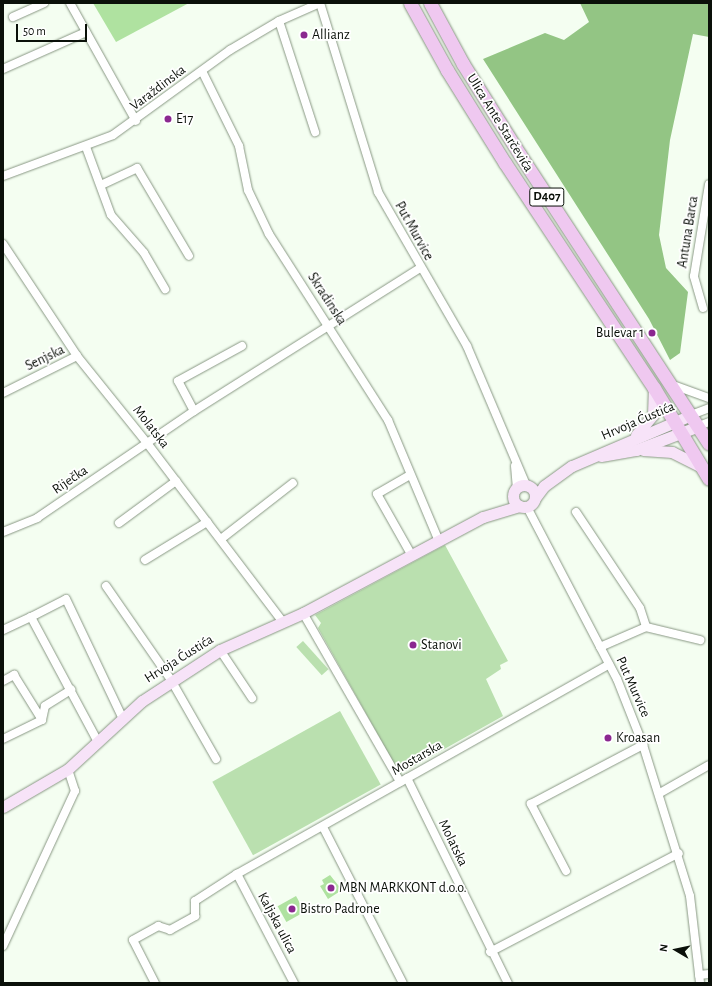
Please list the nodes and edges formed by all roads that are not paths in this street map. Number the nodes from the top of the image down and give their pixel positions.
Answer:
1 (44, 3) edge
2 (70, 3) edge
3 (320, 3) edge
4 (410, 3) edge
5 (430, 3) edge
6 (13, 17) dead end
7 (279, 21) junction
8 (86, 32) junction
9 (3, 69) edge
10 (202, 71) junction
11 (136, 121) junction
12 (315, 132) dead end
13 (86, 146) junction
14 (3, 176) edge
15 (709, 184) edge
16 (101, 185) junction
17 (3, 244) edge
18 (190, 256) dead end
19 (420, 268) junction
20 (165, 288) dead end
21 (703, 308) dead end
22 (330, 328) junction
23 (242, 346) dead end
24 (77, 356) junction
25 (673, 386) junction
26 (654, 388) junction
27 (3, 393) edge
28 (709, 398) edge
29 (709, 408) edge
30 (194, 411) junction
31 (692, 415) junction
32 (675, 422) junction
33 (704, 424) edge
34 (682, 433) junction
35 (632, 438) junction
36 (147, 443) junction
37 (709, 444) edge
38 (636, 450) junction
39 (597, 456) junction
40 (702, 467) junction
41 (410, 475) junction
42 (557, 475) junction
43 (709, 479) edge
44 (176, 481) junction
45 (293, 483) dead end
46 (519, 489) junction
47 (527, 504) junction
48 (497, 511) junction
49 (576, 512) dead end
50 (207, 522) junction
51 (119, 523) dead end
52 (3, 532) edge
53 (221, 539) junction
54 (438, 539) junction
55 (410, 554) junction
56 (145, 560) dead end
57 (106, 586) dead end
58 (303, 613) junction
59 (31, 616) junction
60 (283, 622) junction
61 (646, 628) junction
62 (3, 630) edge
63 (700, 640) dead end
64 (600, 647) junction
65 (220, 650) junction
66 (609, 664) junction
67 (171, 680) junction
68 (3, 681) edge
69 (71, 690) junction
70 (252, 698) dead end
71 (122, 717) junction
72 (42, 720) junction
73 (3, 739) edge
74 (98, 742) junction
75 (644, 745) junction
76 (216, 758) dead end
77 (709, 765) edge
78 (68, 769) junction
79 (404, 780) junction
80 (660, 793) junction
81 (3, 807) edge
82 (323, 827) junction
83 (678, 853) junction
84 (566, 871) dead end
85 (237, 874) junction
86 (3, 946) edge
87 (490, 952) junction
88 (709, 974) edge
89 (699, 979) edge
90 (156, 983) edge
91 (294, 983) edge
92 (403, 983) edge
93 (508, 983) edge

1 - 6 street
2 - 8 street
3 - 7 street, Varaždinska
3 - 19 street, Put Murvice
4 - 26 main road, Ulica Ante Starčevića / D407
5 - 25 main road, Ulica Ante Starčevića / D407
7 - 10 street, Varaždinska
7 - 12 street
8 - 9 street
8 - 11 street
10 - 11 street, Varaždinska
10 - 22 street, Skradinska
11 - 13 street, Varaždinska
13 - 14 street, Varaždinska
13 - 16 street
15 - 21 street, Antuna Barca
16 - 18 street
16 - 20 street
17 - 24 street, Molatska
19 - 22 street, Riječka
19 - 46 street, Put Murvice
22 - 30 street, Riječka
22 - 41 street, Skradinska
23 - 30 street
24 - 27 street, Senjska
24 - 36 street, Molatska
25 - 28 street
25 - 31 main road, Ulica Ante Starčevića / D407
26 - 32 main road, Ulica Ante Starčevića / D407
26 - 35 main road
29 - 31 street
30 - 36 street, Riječka
31 - 32 main road, Hrvoja Ćustića
31 - 33 main road, Ulica Ante Starčevića / D407
32 - 34 main road, Ulica Ante Starčevića / D407
32 - 35 main road, Hrvoja Ćustića
33 - 34 main road, Hrvoja Ćustića
33 - 37 main road, Ulica Ante Starčevića / D407
34 - 38 main road, Hrvoja Ćustića
34 - 40 main road, Ulica Ante Starčevića / D407
35 - 39 main road, Hrvoja Ćustića
36 - 44 street, Molatska
36 - 52 street, Riječka
38 - 39 main road, Hrvoja Ćustića
38 - 40 main road
39 - 42 main road, Hrvoja Ćustića
40 - 43 main road, Ulica Ante Starčevića / D407
41 - 54 street, Skradinska
41 - 55 street
42 - 46 main road, Hrvoja Ćustića
42 - 47 main road, Hrvoja Ćustića
44 - 50 street, Molatska
44 - 51 street
45 - 53 street
46 - 47 main road
46 - 47 main road
46 - 48 main road, Hrvoja Ćustića
47 - 48 main road, Hrvoja Ćustića
47 - 64 street, Put Murvice
48 - 54 main road, Hrvoja Ćustića
49 - 61 street
50 - 53 street, Molatska
50 - 56 street
53 - 60 street, Molatska
54 - 55 main road, Hrvoja Ćustića
55 - 58 main road, Hrvoja Ćustića
57 - 67 street
58 - 60 main road, Hrvoja Ćustića
58 - 79 street, Molatska
59 - 62 street
59 - 69 street
59 - 71 street
60 - 65 main road, Hrvoja Ćustića
61 - 63 street
61 - 64 street
64 - 66 street, Put Murvice
65 - 67 main road, Hrvoja Ćustića
65 - 70 street
66 - 75 street, Put Murvice
66 - 79 street, Mostarska
67 - 71 main road, Hrvoja Ćustića
67 - 76 street
68 - 72 street
69 - 72 street
69 - 74 street
71 - 74 main road, Hrvoja Ćustića
72 - 73 street
74 - 78 main road, Hrvoja Ćustića
75 - 80 street, Put Murvice
75 - 84 street
77 - 80 street
78 - 81 main road, Hrvoja Ćustića
78 - 86 street
79 - 82 street, Mostarska
79 - 87 street, Molatska
80 - 83 street, Put Murvice
82 - 85 street, Mostarska
82 - 92 street
83 - 87 street
83 - 89 street, Put Murvice
85 - 90 street, Mostarska
85 - 91 street, Kaljska ulica
87 - 93 street, Molatska
88 - 89 street

